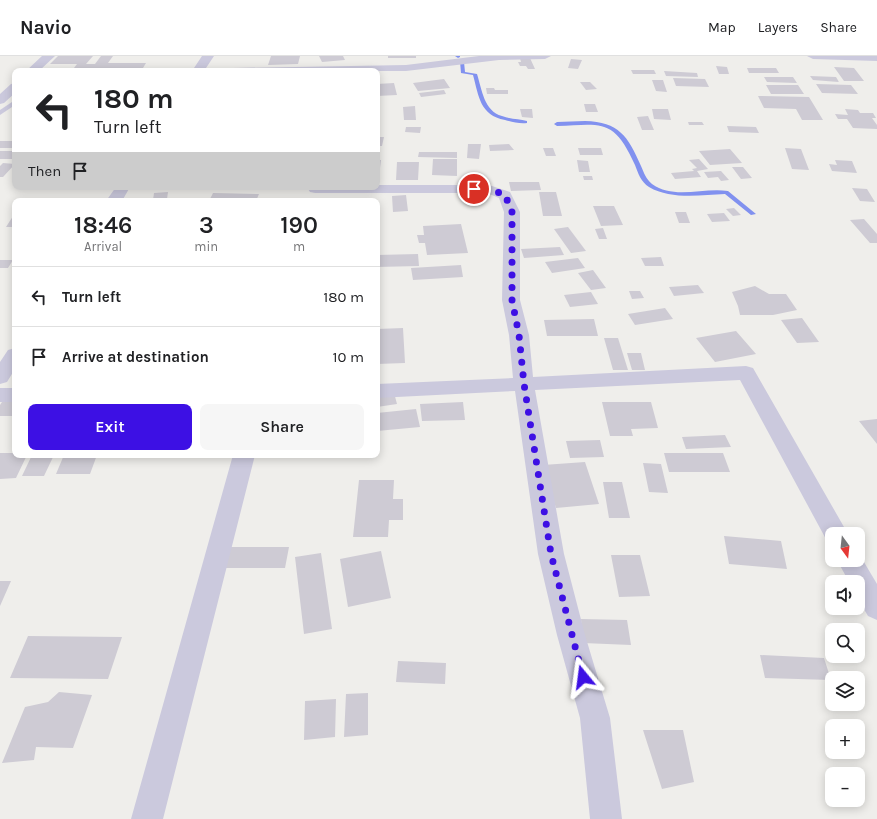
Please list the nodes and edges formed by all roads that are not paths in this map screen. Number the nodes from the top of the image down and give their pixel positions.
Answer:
1 (49, 56) edge
2 (208, 56) edge
3 (545, 56) edge
4 (813, 56) edge
5 (877, 58) edge
6 (35, 68) edge
7 (200, 68) edge
8 (380, 69) edge
9 (12, 90) edge
10 (0, 100) edge
11 (12, 104) edge
12 (0, 113) edge
13 (314, 192) edge
14 (12, 359) edge
15 (0, 377) edge
16 (524, 384) junction
17 (380, 391) edge
18 (0, 394) edge
19 (12, 395) edge
20 (243, 458) edge
21 (832, 527) edge
22 (854, 567) edge
23 (877, 608) edge
24 (147, 819) edge
25 (606, 819) edge

1 - 6 street
2 - 7 street
3 - 8 street
4 - 5 street
9 - 10 street
11 - 12 lane
13 - 16 street
14 - 15 street
16 - 17 street
16 - 21 street
16 - 25 street
18 - 19 street
20 - 24 street
22 - 23 street

